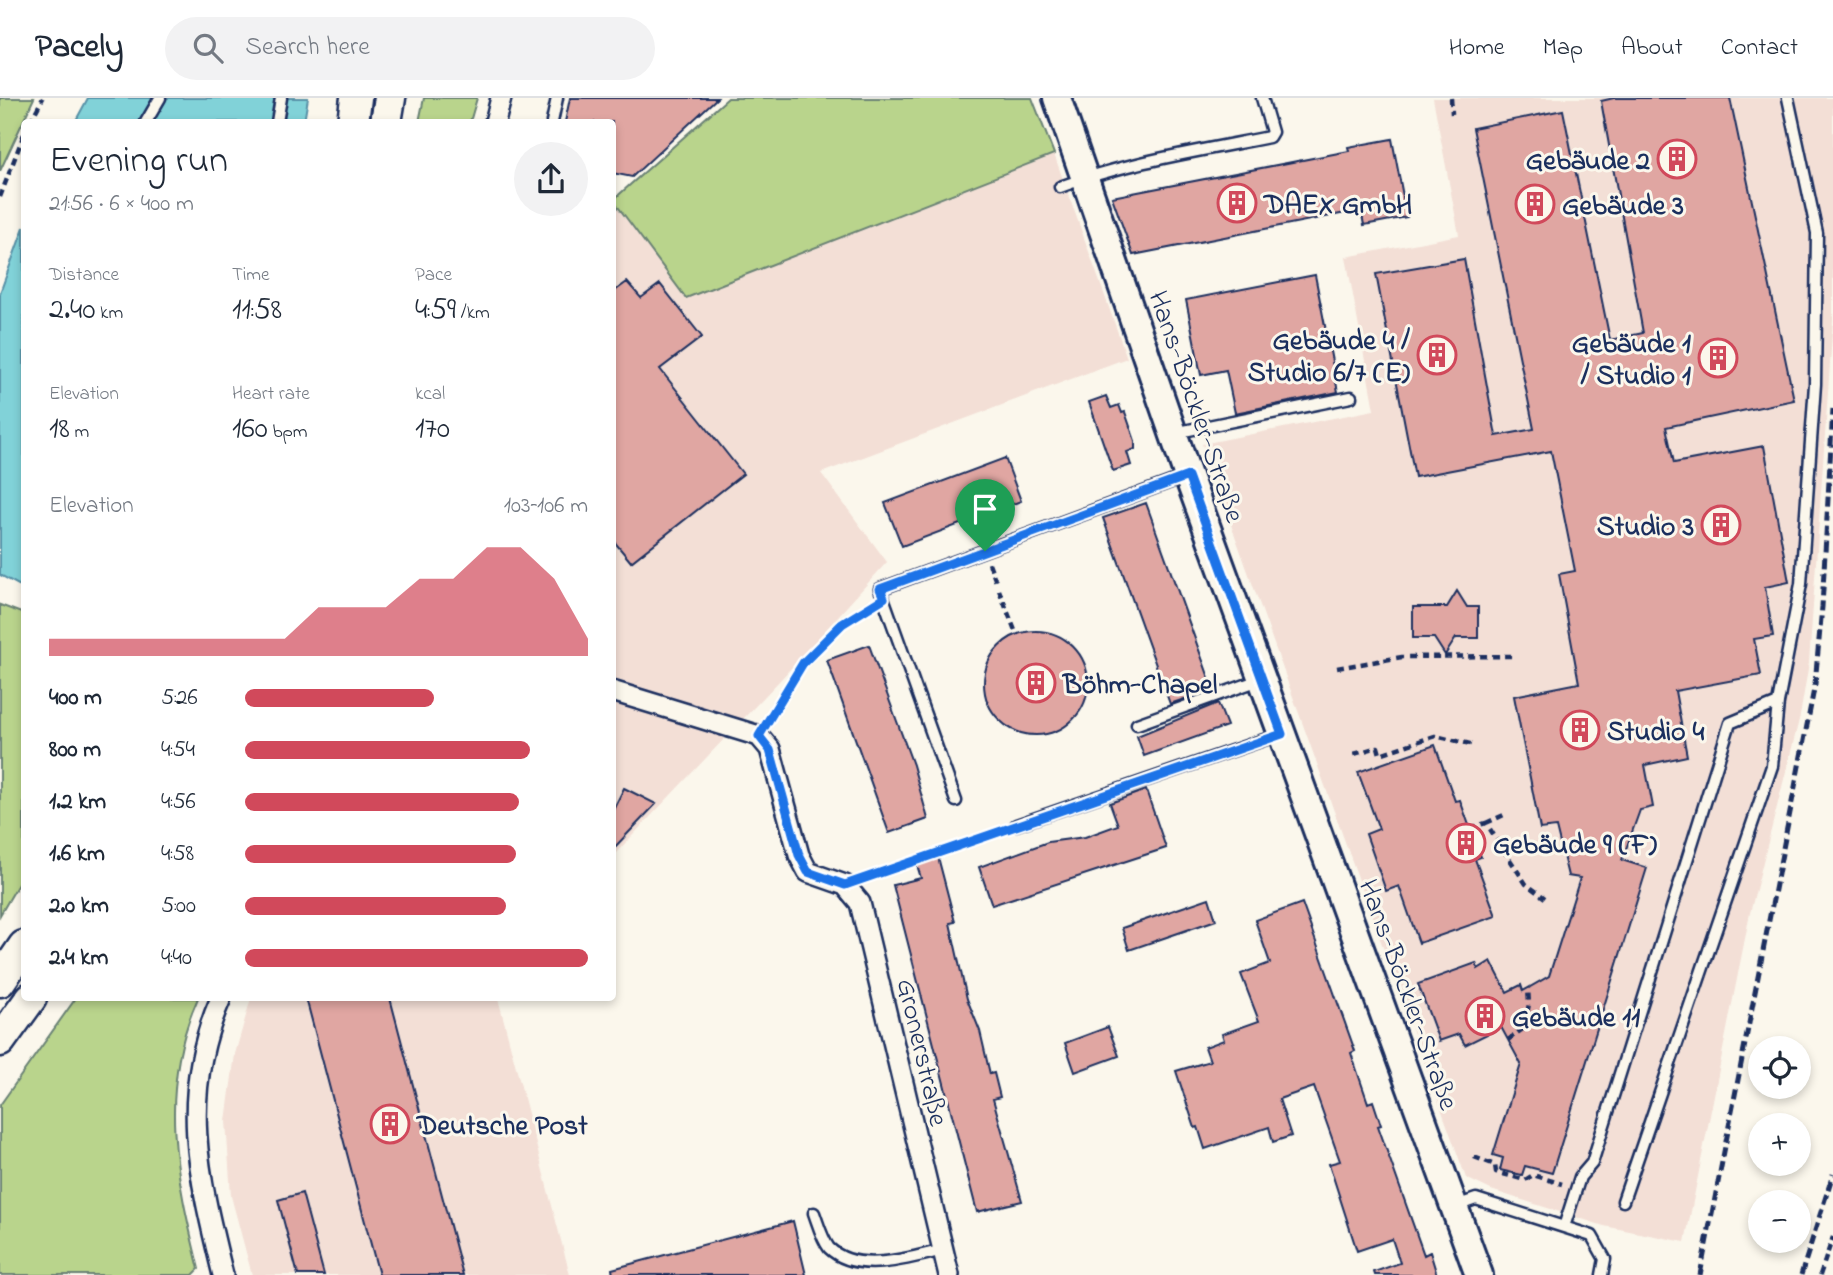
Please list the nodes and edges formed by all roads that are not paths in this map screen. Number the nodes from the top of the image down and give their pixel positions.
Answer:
1 (160, 98) edge
2 (281, 98) edge
3 (356, 98) edge
4 (390, 98) edge
5 (500, 98) edge
6 (557, 98) edge
7 (1057, 98) edge
8 (1262, 98) edge
9 (1788, 98) edge
10 (148, 119) edge
11 (278, 119) edge
12 (353, 119) edge
13 (386, 119) edge
14 (496, 119) edge
15 (553, 119) edge
16 (1086, 177) junction
17 (1060, 187) dead end
18 (1351, 397) dead end
19 (1173, 433) junction
20 (1188, 476) junction
21 (1263, 679) junction
22 (616, 692) edge
23 (1777, 703) junction
24 (1137, 724) dead end
25 (1282, 734) junction
26 (956, 801) dead end
27 (1016, 825) road end
28 (21, 950) edge
29 (0, 981) edge
30 (28, 1001) edge
31 (220, 1001) edge
32 (0, 1041) edge
33 (1623, 1200) dead end
34 (1452, 1207) junction
35 (814, 1213) dead end
36 (1564, 1227) junction
37 (943, 1250) junction
38 (223, 1275) edge
39 (949, 1275) edge
40 (1479, 1275) edge
41 (1602, 1275) edge

1 - 10 lane
2 - 11 lane
3 - 12 main road
4 - 13 main road
5 - 14 street
6 - 15 lane
7 - 16 street, Hans-Böckler-Straße
8 - 16 lane
9 - 23 lane
16 - 17 lane
16 - 19 street, Hans-Böckler-Straße
18 - 19 lane
19 - 20 street, Hans-Böckler-Straße
20 - 21 street, Hans-Böckler-Straße
20 - 26 lane
21 - 24 lane
21 - 25 street, Hans-Böckler-Straße
22 - 37 street, Gronerstraße
23 - 33 lane
23 - 36 lane
25 - 27 lane
25 - 34 street, Hans-Böckler-Straße
28 - 29 main road
30 - 32 main road
31 - 38 street
34 - 36 lane
34 - 40 street, Hans-Böckler-Straße
35 - 37 lane
36 - 41 lane
37 - 39 street, Gronerstraße

